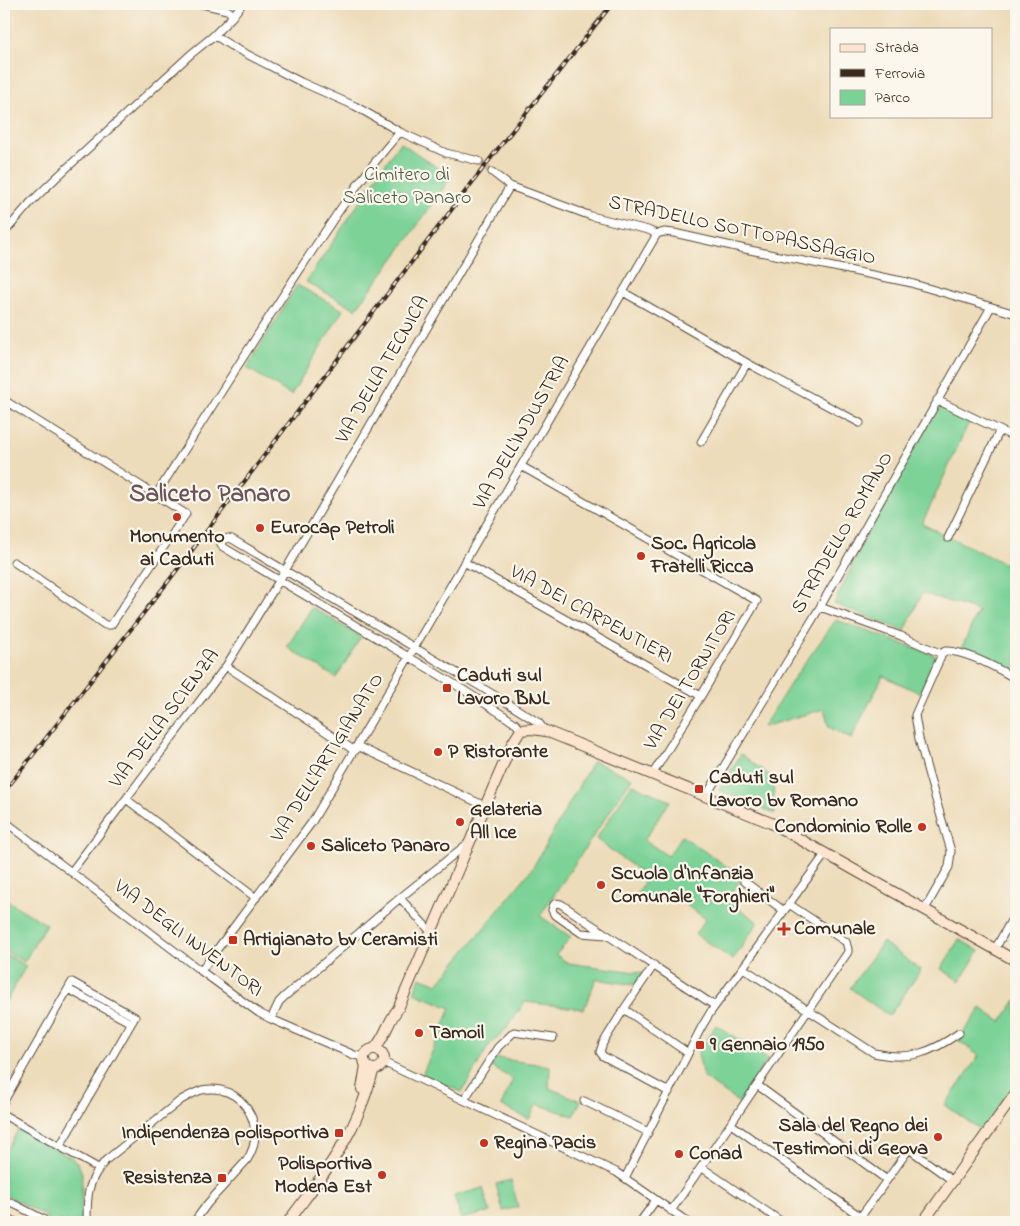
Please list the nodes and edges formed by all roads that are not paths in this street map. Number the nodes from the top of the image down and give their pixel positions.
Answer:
1 (202, 4) edge
2 (242, 4) edge
3 (232, 17) junction
4 (212, 37) junction
5 (400, 132) junction
6 (479, 161) tunnel mouth
7 (492, 172) tunnel mouth
8 (510, 186) junction
9 (4, 233) edge
10 (658, 234) junction
11 (623, 292) junction
12 (991, 307) junction
13 (1016, 314) edge
14 (747, 363) junction
15 (4, 400) edge
16 (937, 400) junction
17 (860, 423) dead end
18 (1000, 430) junction
19 (1016, 438) edge
20 (701, 442) dead end
21 (521, 466) junction
22 (156, 495) junction
23 (948, 538) dead end
24 (14, 562) dead end
25 (464, 562) junction
26 (285, 571) junction
27 (279, 581) junction
28 (820, 607) junction
29 (414, 648) junction
30 (942, 654) junction
31 (409, 657) junction
32 (226, 666) junction
33 (1016, 679) edge
34 (701, 696) junction
35 (521, 730) junction
36 (546, 731) junction
37 (356, 748) junction
38 (652, 775) junction
39 (706, 796) junction
40 (126, 799) junction
41 (485, 806) junction
42 (7, 823) dead end
43 (469, 843) junction
44 (826, 853) junction
45 (71, 872) junction
46 (744, 881) dead end
47 (256, 898) junction
48 (400, 898) junction
49 (789, 904) junction
50 (925, 909) junction
51 (784, 911) junction
52 (1016, 912) edge
53 (431, 932) junction
54 (606, 935) junction
55 (995, 949) junction
56 (1016, 961) edge
57 (654, 965) junction
58 (743, 968) junction
59 (201, 971) junction
60 (715, 1006) junction
61 (624, 1009) junction
62 (808, 1010) junction
63 (271, 1019) junction
64 (960, 1033) dead end
65 (553, 1038) dead end
66 (688, 1053) junction
67 (374, 1059) junction
68 (757, 1085) junction
69 (668, 1092) junction
70 (1016, 1094) edge
71 (464, 1100) junction
72 (584, 1101) dead end
73 (4, 1102) edge
74 (4, 1115) edge
75 (731, 1124) junction
76 (648, 1132) junction
77 (60, 1146) junction
78 (701, 1167) junction
79 (98, 1168) junction
80 (625, 1178) junction
81 (887, 1180) junction
82 (953, 1181) junction
83 (4, 1199) edge
84 (656, 1200) junction
85 (671, 1211) junction
86 (859, 1220) edge
87 (195, 1221) edge
88 (41, 1222) edge
89 (87, 1222) edge
90 (288, 1222) edge
91 (640, 1222) edge
92 (688, 1222) edge
93 (782, 1222) edge
94 (924, 1222) edge

1 - 3 street
2 - 3 street
3 - 4 street
4 - 5 street
4 - 9 street
5 - 6 street
5 - 22 street
7 - 8 street, STRADELLO SOTTOPASSAGGIO
8 - 10 street, STRADELLO SOTTOPASSAGGIO
8 - 26 street, VIA DELLA TECNICA
10 - 11 street, VIA DELL'INDUSTRIA
10 - 12 street, STRADELLO SOTTOPASSAGGIO
11 - 14 street
11 - 21 street, VIA DELL'INDUSTRIA
12 - 13 street
12 - 16 street, STRADELLO ROMANO
14 - 17 street
14 - 20 street
15 - 22 street
16 - 18 street
16 - 28 street, STRADELLO ROMANO
18 - 19 street
18 - 23 street
21 - 25 street, VIA DELL'INDUSTRIA
21 - 34 street, VIA DEI TORNITORI
22 - 24 street
25 - 29 street, VIA DELL'INDUSTRIA
25 - 34 street, VIA DEI CARPENTIERI
26 - 27 street, VIA DELLA TECNICA
26 - 27 street
26 - 29 street
27 - 31 street
27 - 32 street, VIA DELLA SCIENZA
28 - 30 street
28 - 39 street, STRADELLO ROMANO
29 - 31 street, VIA DELL'ARTIGIANATO
29 - 36 street
30 - 33 street
30 - 50 street
31 - 35 street
31 - 37 street, VIA DELL'ARTIGIANATO
32 - 37 street
32 - 40 street, VIA DELLA SCIENZA
34 - 38 street, VIA DEI TORNITORI
35 - 36 street
35 - 41 street
36 - 38 street
37 - 41 street
37 - 47 street, VIA DELL'ARTIGIANATO
38 - 39 street
39 - 44 street
40 - 45 street, VIA DELLA SCIENZA
40 - 47 street
41 - 43 street
42 - 45 street, VIA DEGLI INVENTORI
43 - 48 street
43 - 53 street
44 - 49 street
44 - 50 street
45 - 59 street, VIA DEGLI INVENTORI
46 - 51 street
47 - 59 street, VIA DELL'ARTIGIANATO
48 - 53 street
48 - 63 street
49 - 51 street
49 - 62 street
50 - 55 street
51 - 58 street
52 - 55 street
53 - 67 street
54 - 54 street
54 - 57 street
55 - 56 street
57 - 60 street
57 - 61 street
58 - 60 street
58 - 62 street
59 - 63 street, VIA DEGLI INVENTORI
60 - 66 street
61 - 66 street
61 - 69 street
62 - 64 street
62 - 68 street
63 - 67 street, VIA DEGLI INVENTORI
65 - 71 street
66 - 69 street
67 - 71 street, VIA DEGLI INVENTORI
67 - 90 street
68 - 75 street
68 - 81 street
69 - 76 street
70 - 82 street
71 - 80 street, VIA DEGLI INVENTORI
72 - 76 street
73 - 77 street
74 - 77 street
75 - 78 street
75 - 86 street
76 - 80 street
77 - 79 street
78 - 85 street
78 - 93 street
79 - 87 street
79 - 89 street
80 - 84 street, VIA DEGLI INVENTORI
81 - 82 street
81 - 86 street
82 - 94 street
83 - 88 street
84 - 85 street, VIA DEGLI INVENTORI
84 - 91 street
85 - 92 street, VIA DEGLI INVENTORI

